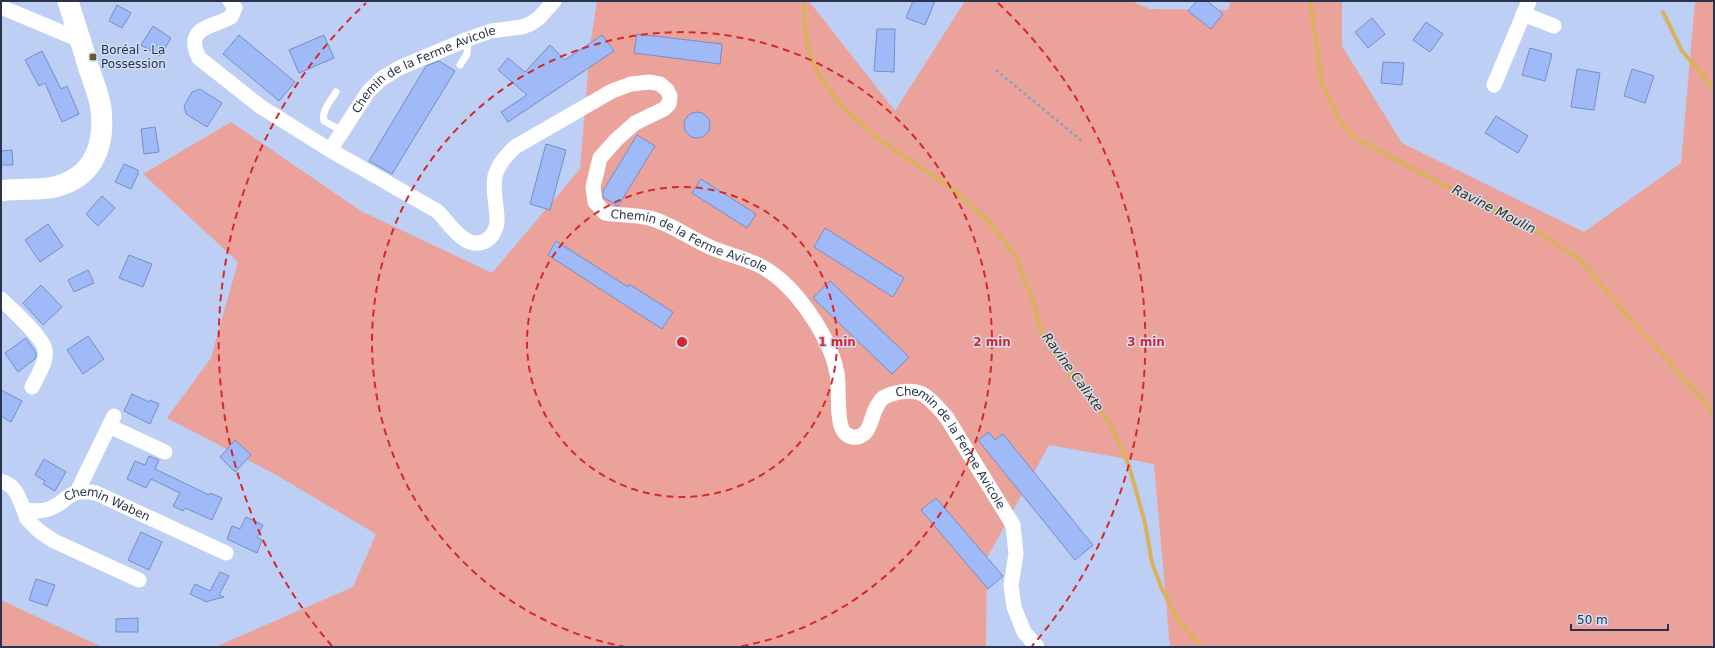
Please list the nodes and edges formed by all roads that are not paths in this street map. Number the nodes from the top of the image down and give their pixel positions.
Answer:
1 (68, 1) edge
2 (230, 1) edge
3 (554, 1) edge
4 (1, 7) edge
5 (1526, 8) edge
6 (1554, 26) dead end
7 (468, 39) junction
8 (80, 40) junction
9 (460, 65) dead end
10 (1494, 85) dead end
11 (336, 92) dead end
12 (342, 131) junction
13 (330, 150) junction
14 (1, 191) edge
15 (1, 299) edge
16 (32, 387) dead end
17 (165, 452) dead end
18 (1, 481) edge
19 (77, 492) junction
20 (24, 510) junction
21 (226, 553) dead end
22 (139, 580) dead end
23 (1038, 647) edge

1 - 8 main road
2 - 13 street, Chemin de la Ferme Avicole
3 - 7 street, Chemin de la Ferme Avicole
4 - 8 street
5 - 6 street
5 - 10 street
7 - 9 lane
7 - 12 street, Chemin de la Ferme Avicole
8 - 14 main road
11 - 12 lane
12 - 13 street, Chemin de la Ferme Avicole
13 - 23 street, Chemin de la Ferme Avicole
15 - 16 street
17 - 19 street
18 - 20 street
19 - 20 street, Chemin Waben
19 - 21 street, Chemin Waben
20 - 22 street

